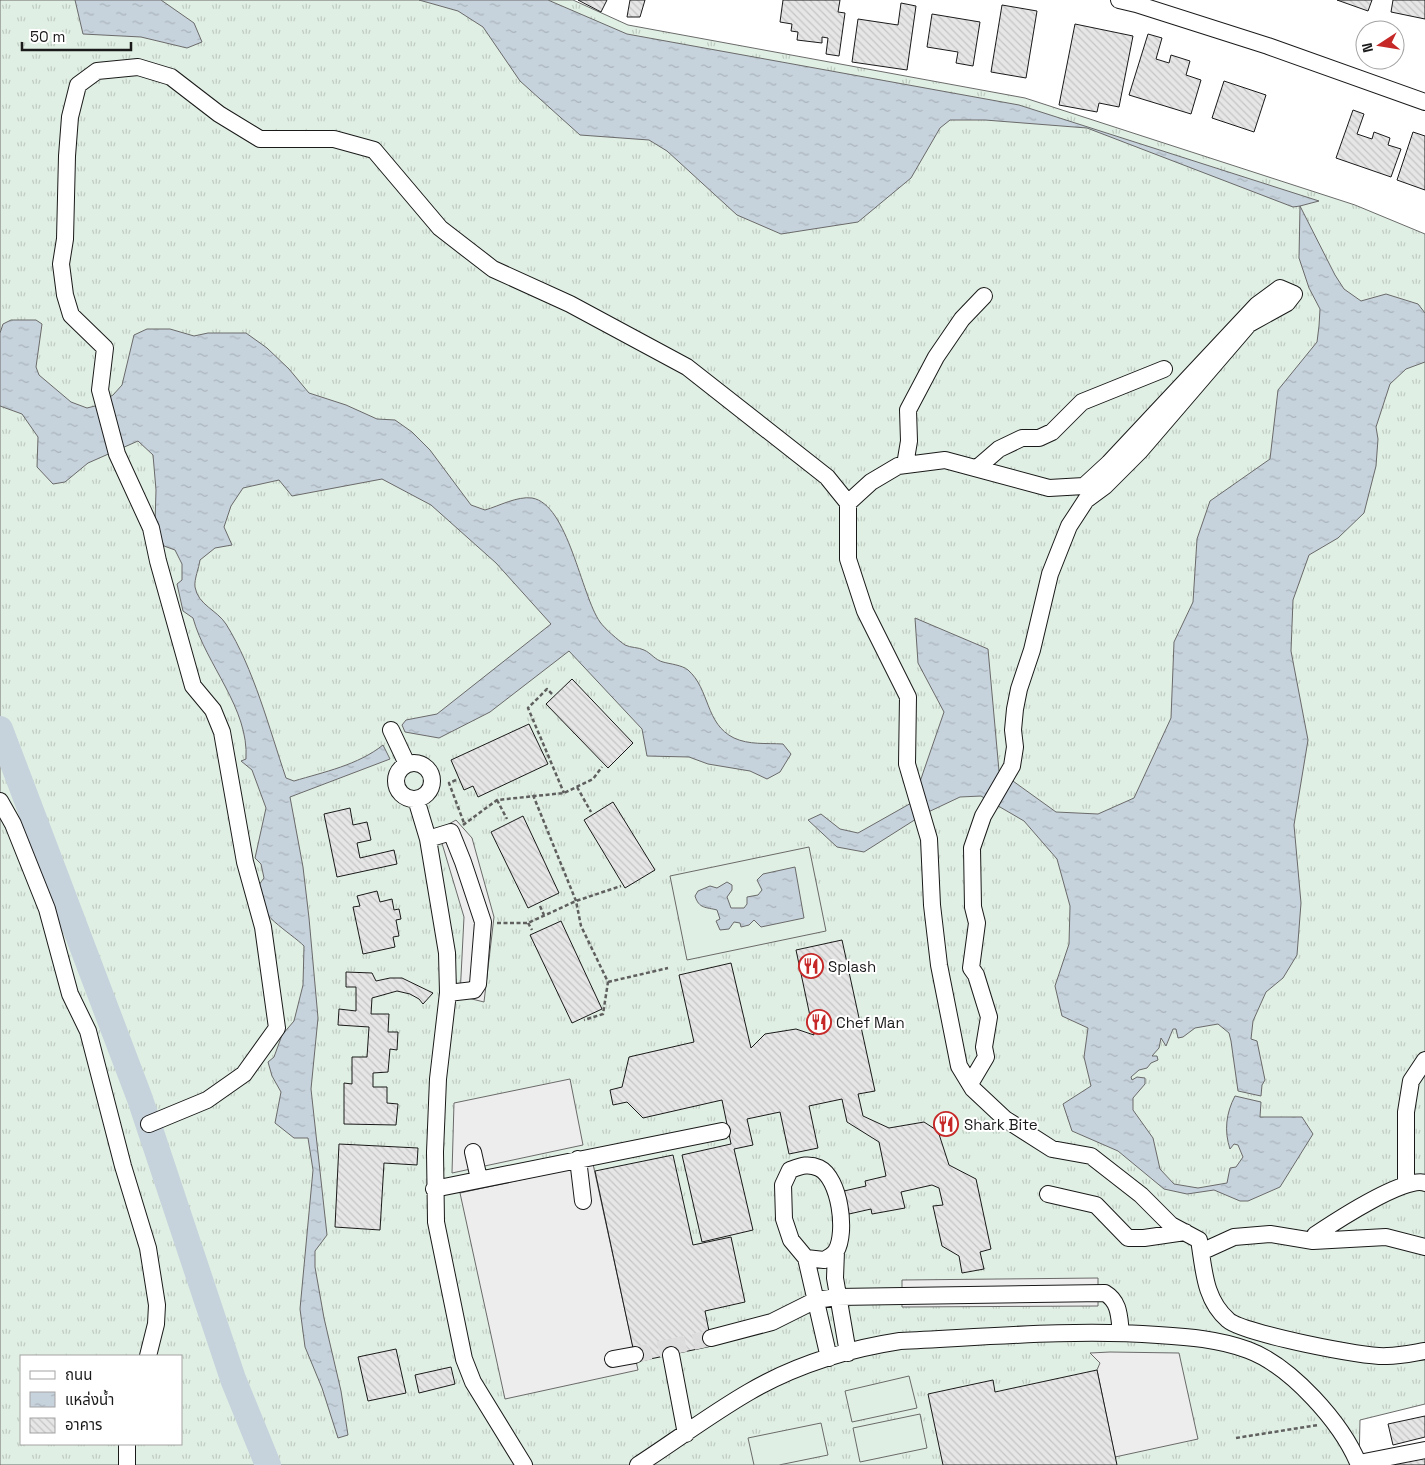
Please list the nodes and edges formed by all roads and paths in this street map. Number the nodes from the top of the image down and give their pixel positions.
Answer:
1 (1119, 0) edge
2 (1425, 102) edge
3 (984, 296) dead end
4 (1164, 369) dead end
5 (905, 465) junction
6 (977, 468) junction
7 (848, 503) junction
8 (552, 694) dead end
9 (391, 730) dead end
10 (542, 742) junction
11 (539, 744) dead end
12 (405, 759) junction
13 (602, 767) dead end
14 (456, 780) dead end
15 (577, 787) junction
16 (564, 793) junction
17 (533, 795) junction
18 (416, 799) junction
19 (497, 800) junction
20 (0, 801) edge
21 (591, 812) dead end
22 (507, 819) dead end
23 (458, 828) junction
24 (428, 839) junction
25 (621, 886) dead end
26 (576, 900) junction
27 (540, 906) dead end
28 (544, 915) junction
29 (483, 922) junction
30 (528, 923) junction
31 (532, 930) dead end
32 (668, 968) dead end
33 (608, 982) junction
34 (448, 992) junction
35 (584, 1020) dead end
36 (1425, 1060) edge
37 (970, 1084) junction
38 (149, 1124) dead end
39 (722, 1131) dead end
40 (473, 1152) dead end
41 (578, 1159) junction
42 (479, 1179) junction
43 (1425, 1183) edge
44 (1406, 1184) junction
45 (434, 1188) junction
46 (1048, 1194) dead end
47 (583, 1201) dead end
48 (1185, 1232) junction
49 (1316, 1235) dead end
50 (1425, 1247) edge
51 (836, 1251) junction
52 (1201, 1252) junction
53 (806, 1258) junction
54 (837, 1297) junction
55 (816, 1300) junction
56 (1121, 1332) junction
57 (711, 1338) tunnel mouth
58 (1425, 1351) edge
59 (848, 1353) junction
60 (148, 1355) edge
61 (635, 1355) tunnel mouth
62 (671, 1355) tunnel mouth
63 (829, 1358) junction
64 (613, 1359) dead end
65 (1334, 1423) junction
66 (686, 1434) junction
67 (1236, 1438) dead end
68 (127, 1445) edge
69 (1425, 1450) edge
70 (1359, 1464) edge
71 (127, 1465) edge
72 (524, 1465) edge
73 (638, 1465) edge

1 - 2 street
3 - 5 street
4 - 6 street
5 - 6 street
5 - 7 street
6 - 37 street
7 - 37 street
7 - 38 street
8 - 10 path
9 - 12 street
10 - 11 path
10 - 16 path
12 - 18 street
12 - 18 street
13 - 15 path
14 - 23 path
15 - 16 path
15 - 21 path
16 - 17 path
17 - 19 path
17 - 26 path
18 - 24 street
19 - 22 path
19 - 23 path
20 - 60 street
23 - 24 street
23 - 29 street
24 - 34 street
25 - 26 path
26 - 28 path
26 - 33 path
27 - 28 path
28 - 30 path
29 - 30 path
29 - 34 street
30 - 31 path
32 - 33 path
33 - 35 path
34 - 45 street
36 - 44 street
37 - 48 street
39 - 41 street
40 - 42 street
41 - 42 street
41 - 47 street
42 - 45 street
43 - 44 street
44 - 49 street
45 - 72 street
46 - 48 street
48 - 52 street
50 - 52 street
51 - 53 street
51 - 53 street
51 - 54 street
52 - 58 street
53 - 55 street
54 - 55 street
54 - 56 street
54 - 59 street
55 - 57 street
55 - 63 street
56 - 59 street
56 - 65 street
59 - 63 street
61 - 64 street
62 - 66 street
63 - 66 street
65 - 67 path
65 - 70 street
66 - 73 street
68 - 71 street
69 - 70 street

